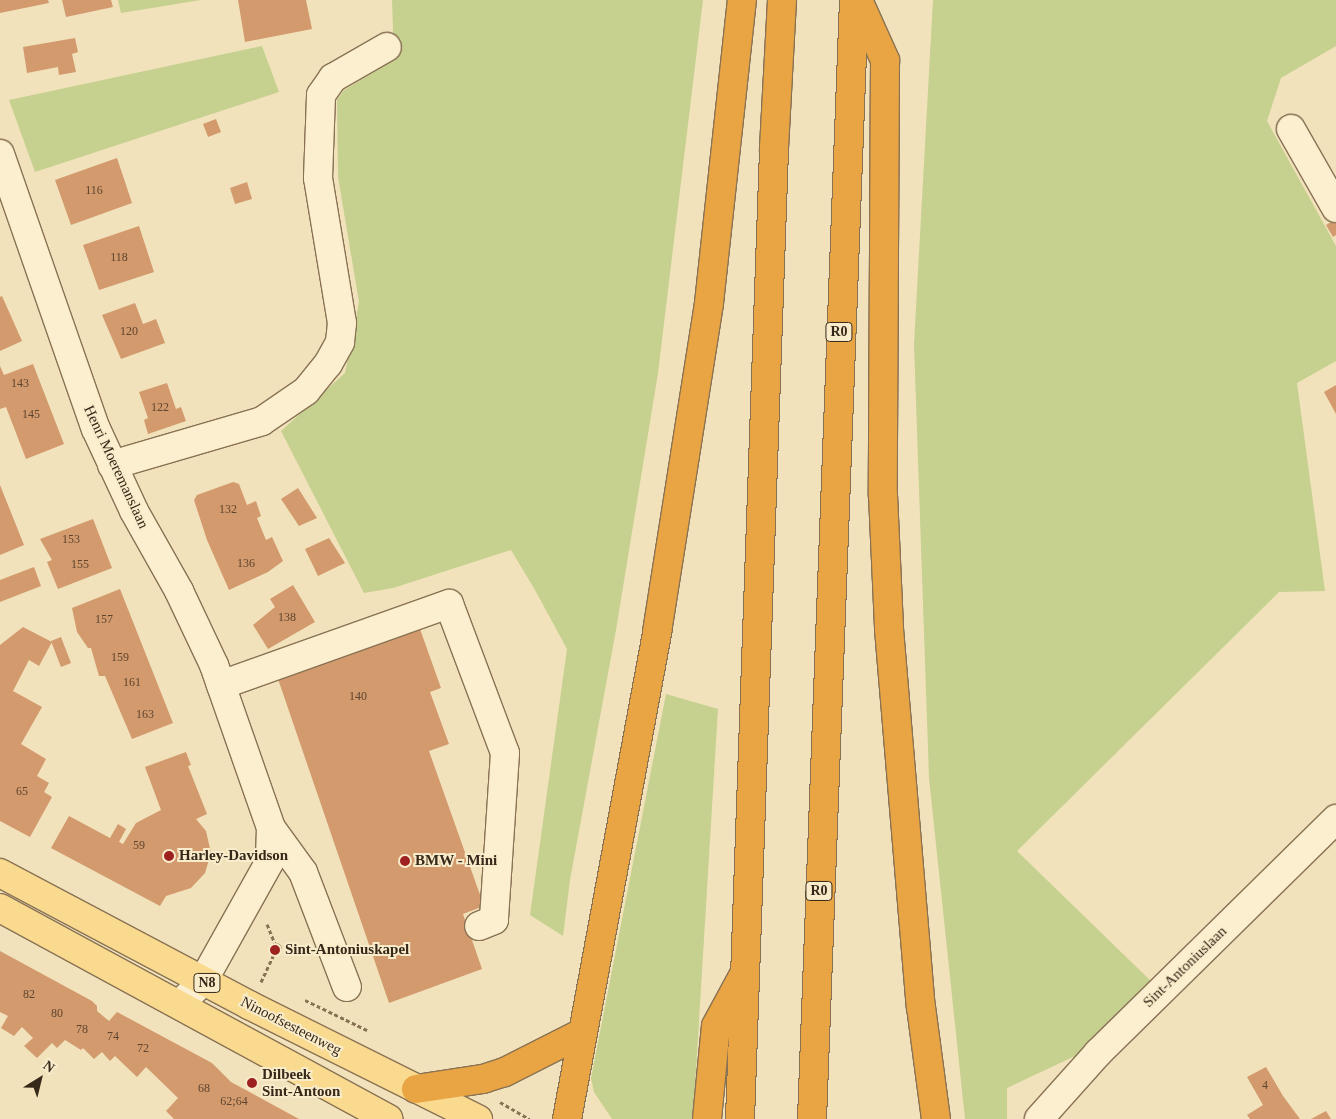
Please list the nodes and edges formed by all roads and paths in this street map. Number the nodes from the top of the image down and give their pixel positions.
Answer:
1 (742, 0) edge
2 (782, 0) edge
3 (854, 0) edge
4 (858, 0) edge
5 (386, 46) dead end
6 (1291, 129) dead end
7 (0, 154) edge
8 (1336, 208) edge
9 (112, 465) junction
10 (221, 685) junction
11 (1336, 819) edge
12 (272, 828) junction
13 (0, 873) edge
14 (0, 908) edge
15 (479, 926) dead end
16 (747, 968) junction
17 (203, 981) junction
18 (347, 987) dead end
19 (181, 1003) junction
20 (582, 1032) junction
21 (416, 1090) junction
22 (388, 1119) edge
23 (478, 1119) edge
24 (568, 1119) edge
25 (707, 1119) edge
26 (740, 1119) edge
27 (812, 1119) edge
28 (936, 1119) edge
29 (1039, 1119) edge

1 - 20 highway
2 - 16 highway
3 - 27 highway, R0
4 - 28 highway
5 - 9 street
6 - 8 street
7 - 9 street, Henri Moeremanslaan
9 - 10 street, Henri Moeremanslaan
10 - 12 street, Henri Moeremanslaan
10 - 15 street
11 - 29 street, Sint-Antoniuslaan
12 - 17 street, Henri Moeremanslaan
12 - 18 street, Henri Moeremanslaan
13 - 17 main road, Ninoofsesteenweg / N8
14 - 19 main road, Ninoofsesteenweg / N8
16 - 25 highway
16 - 26 highway
17 - 19 street, Henri Moeremanslaan
17 - 21 main road, Ninoofsesteenweg / N8
19 - 22 main road, Ninoofsesteenweg / N8
20 - 21 highway
20 - 24 highway
21 - 23 main road, Ninoofsesteenweg / N8

